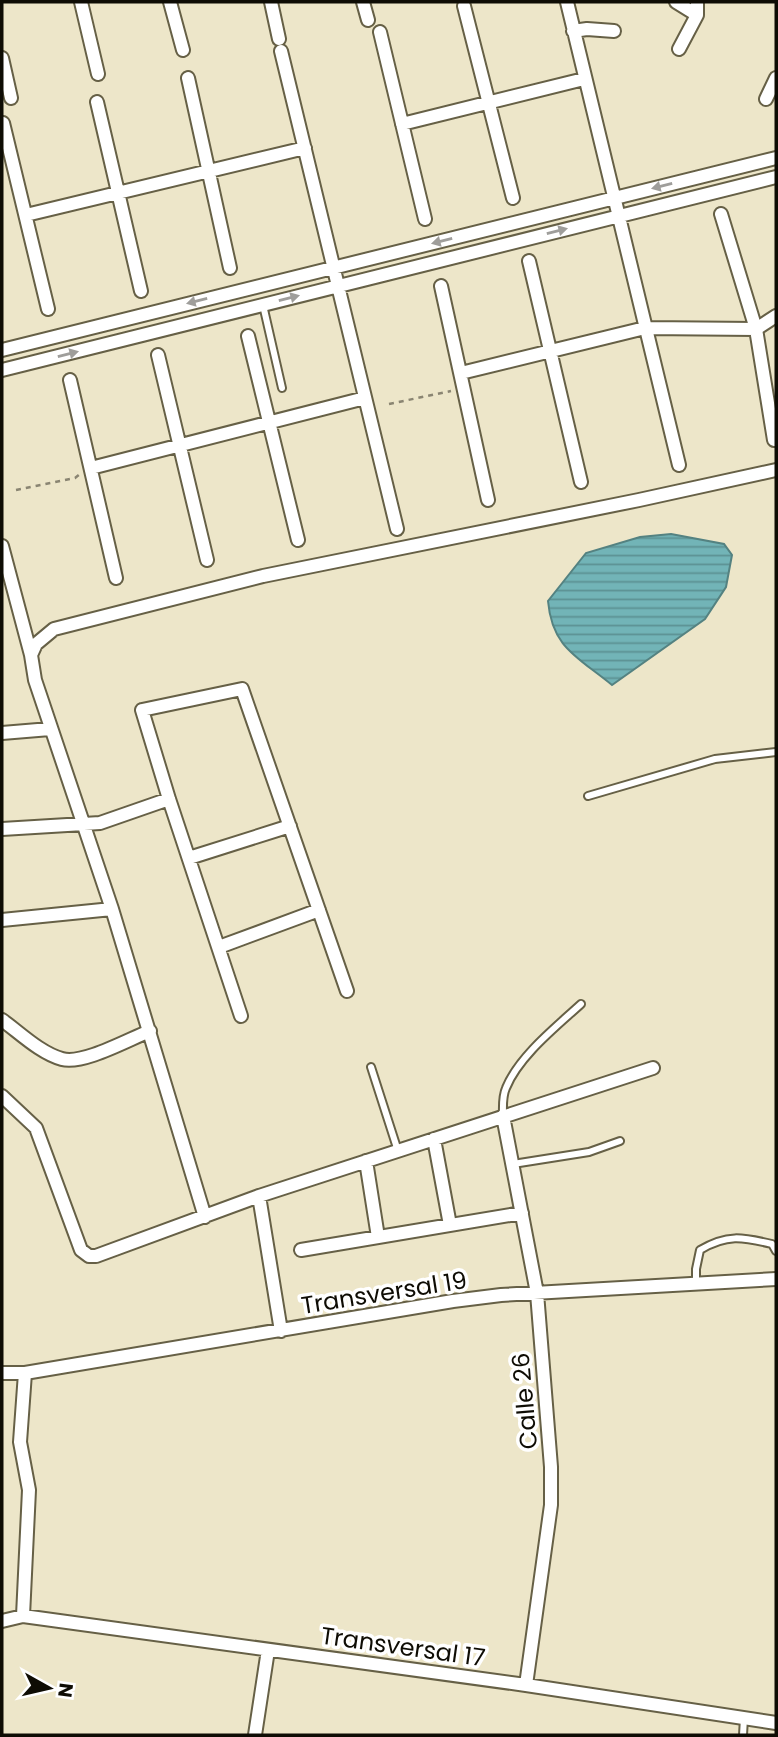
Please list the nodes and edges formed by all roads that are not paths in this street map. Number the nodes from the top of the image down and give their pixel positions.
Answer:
1 (81, 2) edge
2 (170, 2) edge
3 (271, 2) edge
4 (363, 2) edge
5 (567, 2) edge
6 (676, 2) edge
7 (464, 6) dead end
8 (697, 8) edge
9 (368, 20) dead end
10 (573, 31) junction
11 (614, 31) dead end
12 (380, 32) dead end
13 (679, 49) dead end
14 (183, 50) dead end
15 (2, 58) edge
16 (98, 74) dead end
17 (188, 78) dead end
18 (584, 79) junction
19 (776, 79) edge
20 (11, 98) dead end
21 (766, 99) dead end
22 (97, 102) dead end
23 (489, 102) junction
24 (2, 123) edge
25 (402, 124) junction
26 (305, 148) junction
27 (776, 158) edge
28 (207, 170) junction
29 (709, 174) junction
30 (776, 177) edge
31 (713, 192) junction
32 (118, 193) junction
33 (513, 198) dead end
34 (614, 198) junction
35 (721, 214) dead end
36 (26, 215) junction
37 (618, 215) junction
38 (425, 219) dead end
39 (514, 223) junction
40 (519, 240) junction
41 (528, 261) dead end
42 (334, 267) junction
43 (230, 268) dead end
44 (338, 286) junction
45 (441, 286) dead end
46 (141, 291) dead end
47 (262, 305) junction
48 (48, 309) dead end
49 (776, 316) edge
50 (645, 328) junction
51 (756, 329) junction
52 (248, 336) dead end
53 (2, 350) edge
54 (549, 353) junction
55 (158, 355) dead end
56 (2, 370) edge
57 (461, 373) junction
58 (70, 380) dead end
59 (282, 388) dead end
60 (365, 398) junction
61 (270, 422) junction
62 (774, 440) dead end
63 (178, 446) junction
64 (679, 465) dead end
65 (91, 468) junction
66 (776, 470) edge
67 (581, 482) dead end
68 (488, 500) dead end
69 (397, 529) dead end
70 (298, 540) dead end
71 (2, 546) edge
72 (207, 560) dead end
73 (116, 578) dead end
74 (31, 655) junction
75 (50, 729) junction
76 (2, 733) edge
77 (776, 752) edge
78 (588, 796) dead end
79 (169, 799) junction
80 (82, 822) junction
81 (290, 826) junction
82 (2, 829) edge
83 (189, 858) junction
84 (112, 909) junction
85 (319, 910) junction
86 (2, 920) edge
87 (219, 947) junction
88 (347, 991) dead end
89 (581, 1004) dead end
90 (241, 1016) dead end
91 (2, 1020) edge
92 (150, 1031) junction
93 (371, 1067) dead end
94 (653, 1068) dead end
95 (2, 1096) edge
96 (503, 1116) junction
97 (434, 1139) junction
98 (620, 1142) dead end
99 (398, 1151) junction
100 (366, 1161) junction
101 (513, 1164) junction
102 (259, 1196) junction
103 (522, 1213) junction
104 (205, 1217) junction
105 (450, 1225) junction
106 (378, 1237) junction
107 (301, 1250) dead end
108 (776, 1251) edge
109 (776, 1279) edge
110 (696, 1284) junction
111 (537, 1293) junction
112 (281, 1331) junction
113 (2, 1373) edge
114 (25, 1373) junction
115 (23, 1616) junction
116 (2, 1621) edge
117 (268, 1650) junction
118 (526, 1685) junction
119 (744, 1718) junction
120 (776, 1723) edge
121 (255, 1735) edge
122 (743, 1735) edge

1 - 16 street
2 - 14 street
3 - 26 street
4 - 9 street
5 - 10 street
6 - 8 street
7 - 23 street
8 - 13 street
10 - 11 street
10 - 18 street
12 - 25 street
15 - 20 street
17 - 28 street
18 - 23 street
18 - 34 street
19 - 21 street
22 - 32 street
23 - 25 street
23 - 33 street
24 - 36 street
25 - 38 street
26 - 28 street
26 - 42 street
27 - 29 street
28 - 32 street
28 - 43 street
29 - 31 street
29 -> 34 street
30 - 31 street
31 - 37 street
32 - 36 street
32 - 46 street
34 - 37 street
34 - 39 street
35 - 51 street
36 - 48 street
40 -> 37 street
37 - 50 street
39 - 40 street
39 -> 42 street
40 - 44 street
41 - 54 street
42 - 44 street
42 -> 53 street
47 -> 44 street
44 - 60 street
45 - 57 street
56 -> 47 street
47 - 59 lane
49 - 51 street
50 - 51 street
50 - 54 street
50 - 64 street
51 - 62 street
52 - 61 street
54 - 57 street
54 - 67 street
55 - 63 street
57 - 68 street
58 - 65 street
60 - 61 street
60 - 69 street
61 - 63 street
61 - 70 street
63 - 65 street
63 - 72 street
65 - 73 street
66 - 74 street
71 - 74 street
74 - 75 street
75 - 76 street
75 - 80 street
77 - 78 lane
79 - 80 street
79 - 81 street
79 - 83 street
80 - 82 street
80 - 84 street
81 - 83 street
81 - 85 street
83 - 87 street
84 - 86 street
84 - 92 street
85 - 87 street
85 - 88 street
87 - 90 street
89 - 96 lane
91 - 92 street
92 - 104 street
93 - 99 lane
94 - 96 street
95 - 104 street
96 - 97 street
96 - 101 street, Calle 26
97 - 99 street
97 - 105 street
98 - 101 lane
99 - 100 street
100 - 102 street
100 - 106 street
101 - 103 street, Calle 26
102 - 104 street
102 - 112 street
103 - 105 street
103 - 111 street, Calle 26
105 - 106 street
106 - 107 street
108 - 110 lane
109 - 110 street, Transversal 19
110 - 111 street, Transversal 19
111 - 112 street, Transversal 19
111 - 118 street, Calle 26
112 - 114 street, Transversal 19
113 - 114 street, Transversal 19
114 - 115 street
115 - 116 street
115 - 117 street, Transversal 17
117 - 118 street, Transversal 17
117 - 121 street
118 - 119 street, Transversal 17
119 - 120 street, Transversal 17
119 - 122 lane

